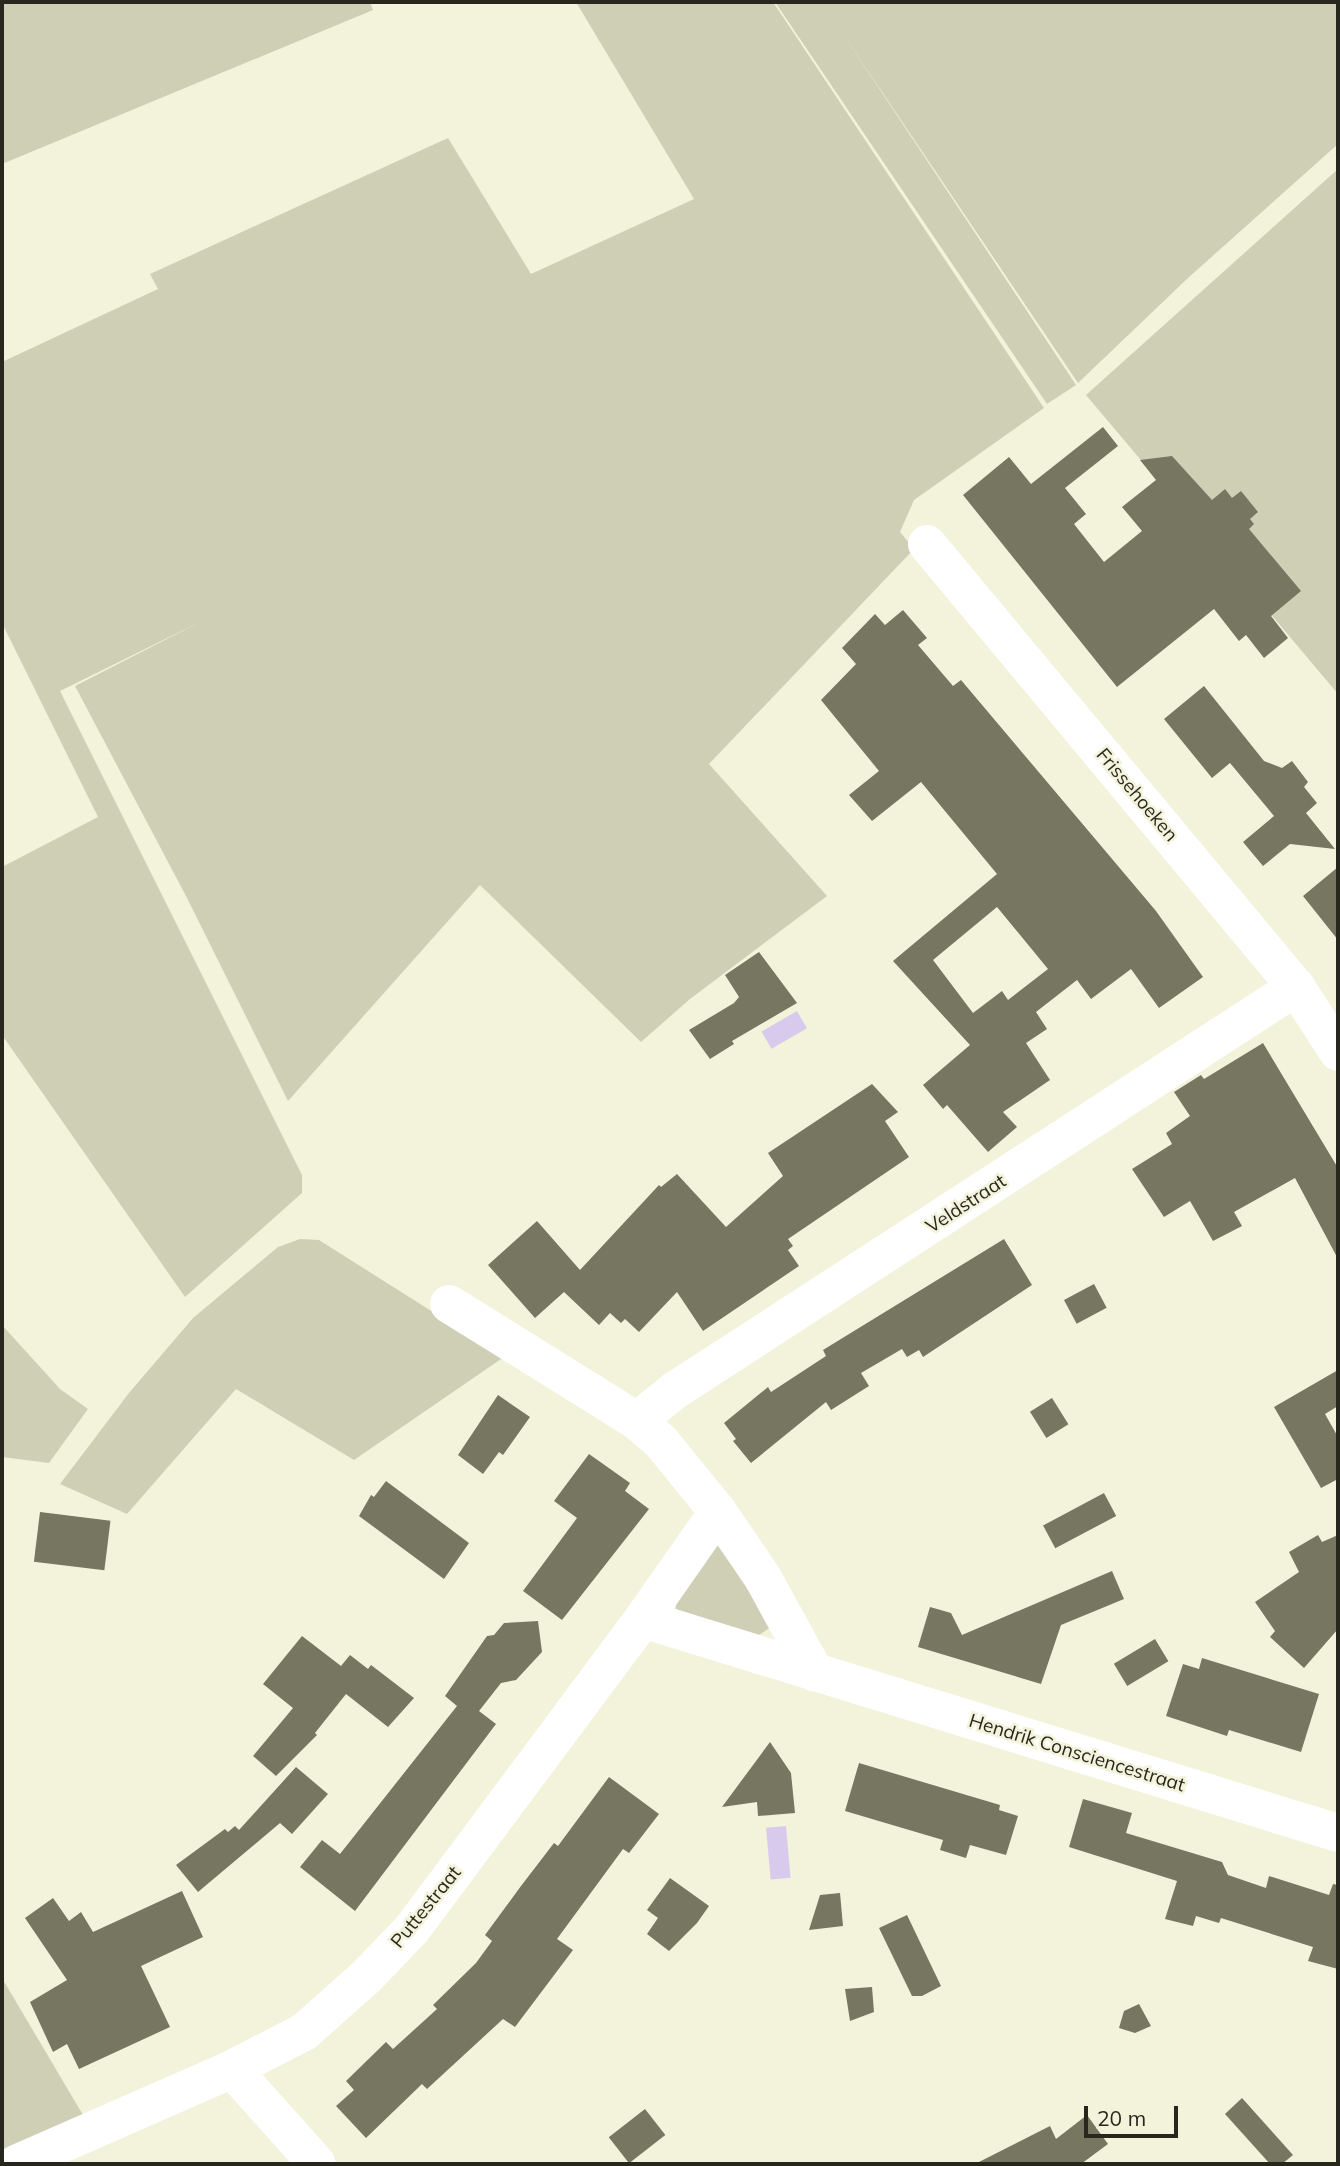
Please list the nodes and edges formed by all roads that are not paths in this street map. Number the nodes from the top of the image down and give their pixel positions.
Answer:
1 (927, 544) dead end
2 (1296, 987) junction
3 (1338, 1052) edge
4 (449, 1304) dead end
5 (637, 1421) junction
6 (718, 1512) junction
7 (643, 1619) junction
8 (816, 1673) junction
9 (1338, 1833) edge
10 (232, 2069) junction
11 (16, 2164) edge
12 (317, 2164) edge

1 - 2 street, Frissehoeken
2 - 3 street, Frissehoeken
2 - 5 street, Veldstraat
4 - 5 street
5 - 6 street
6 - 7 street, Puttestraat
6 - 8 street
7 - 8 street, Hendrik Consciencestraat
7 - 10 street, Puttestraat
8 - 9 street, Hendrik Consciencestraat
10 - 11 street, Puttestraat
10 - 12 street

